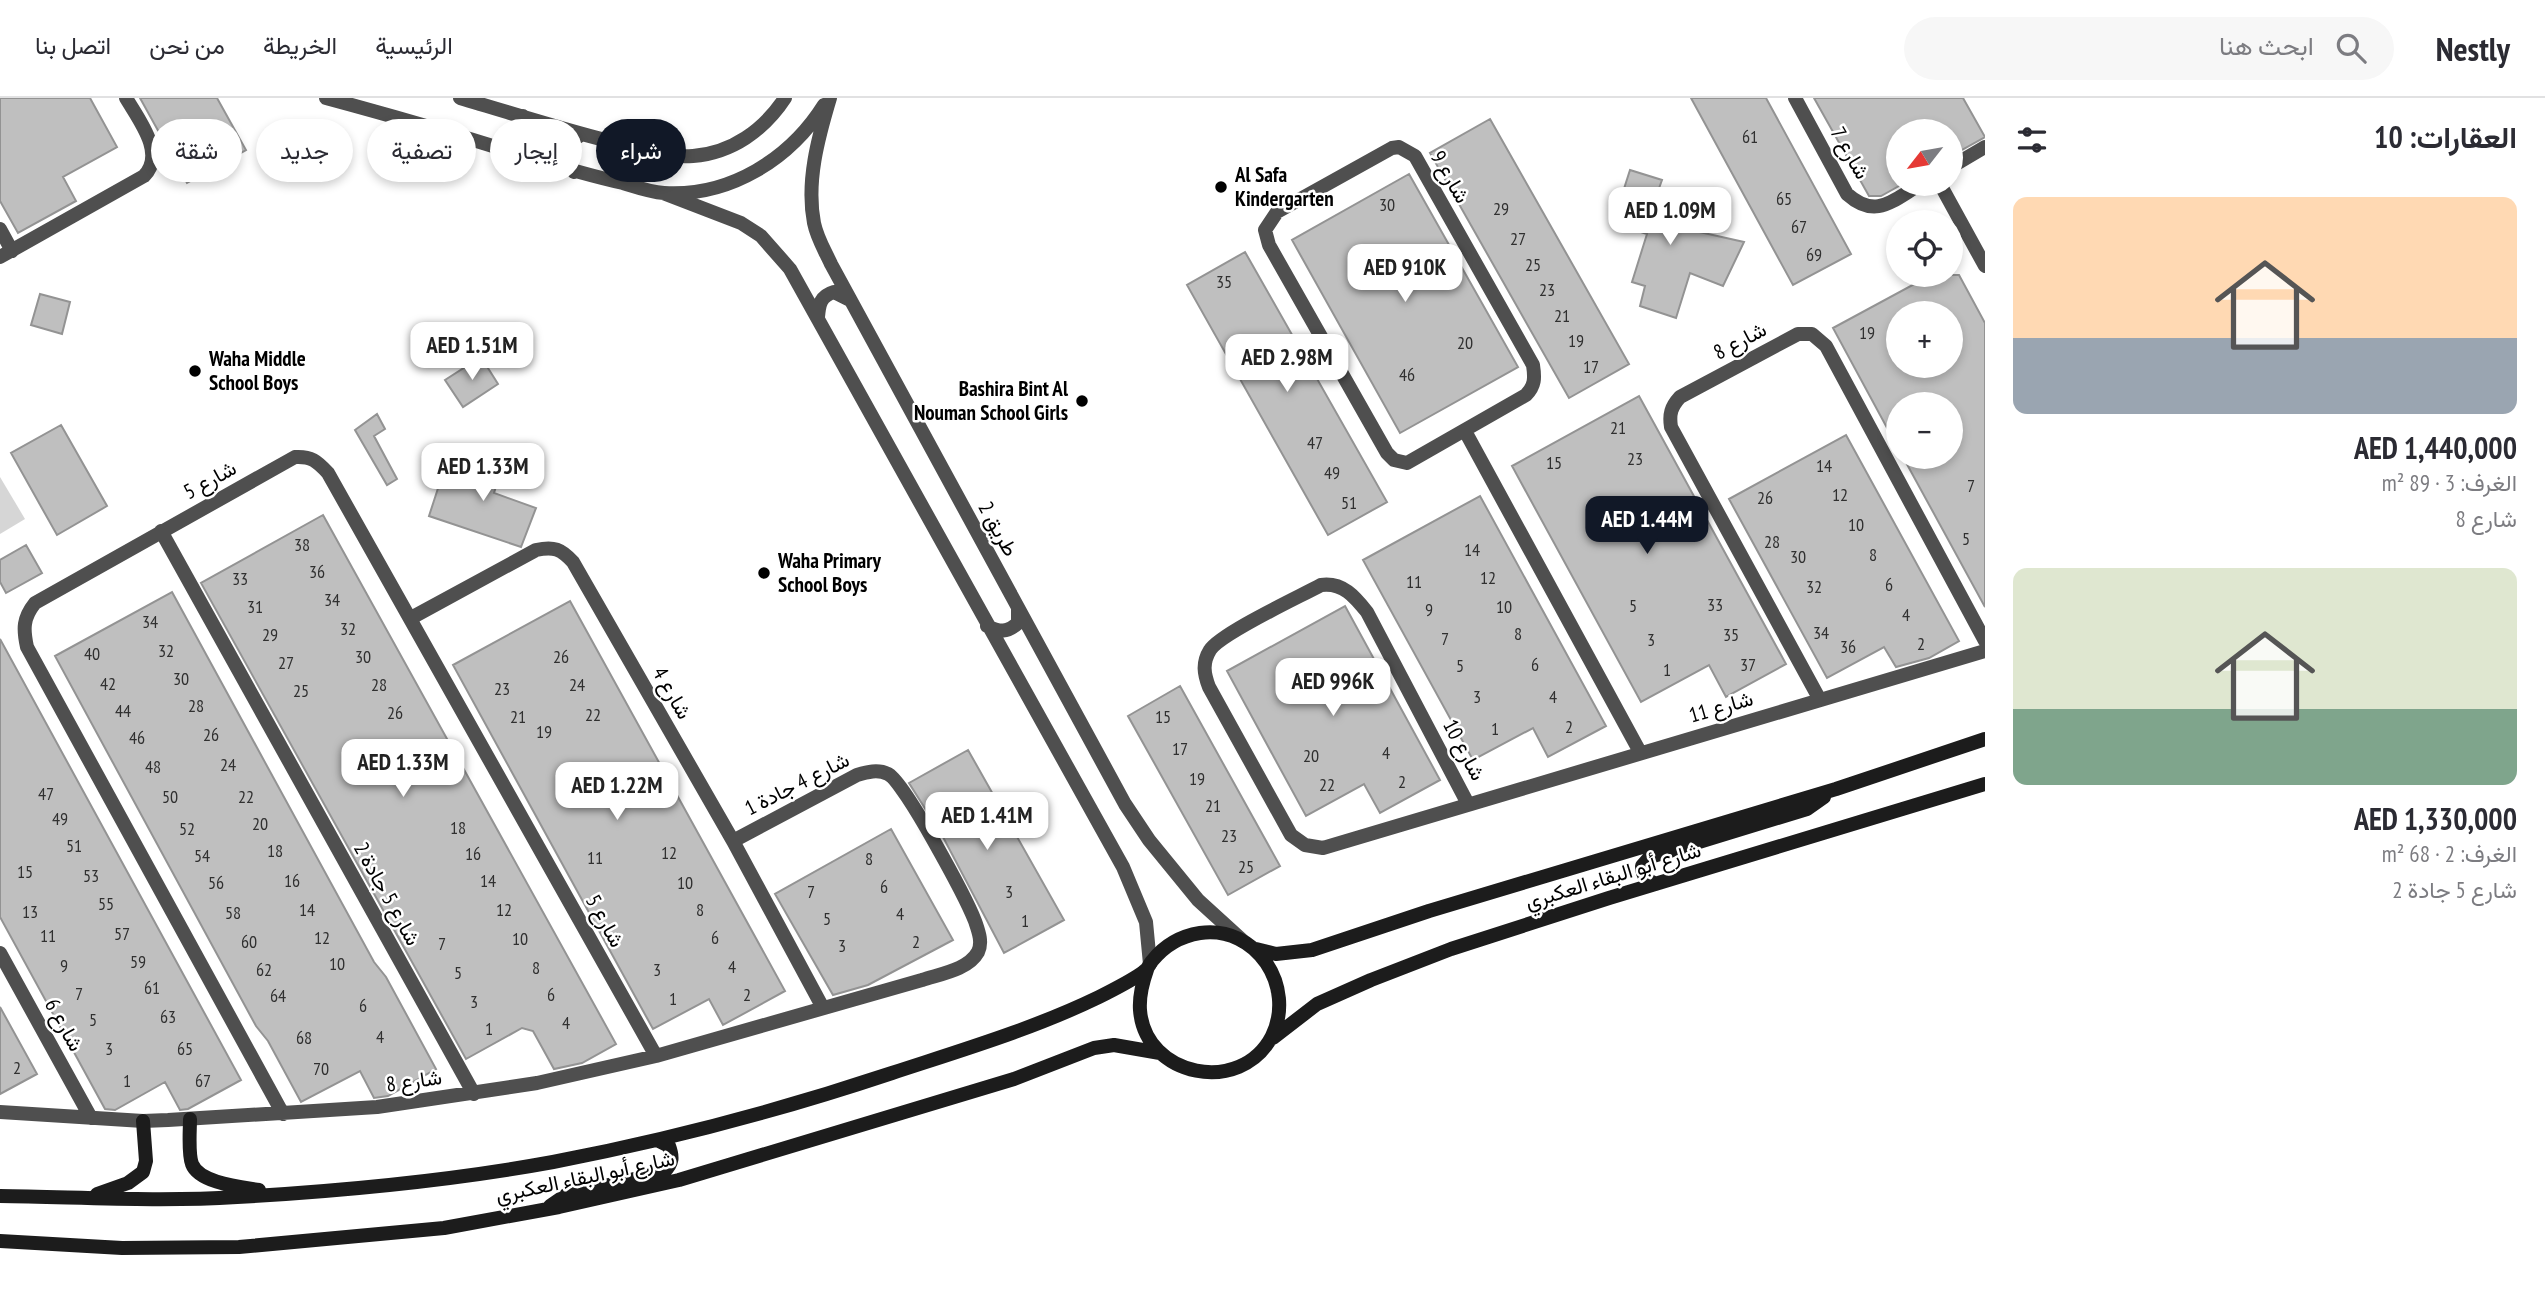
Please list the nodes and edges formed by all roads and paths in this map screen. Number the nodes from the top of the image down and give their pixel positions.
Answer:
1 (126, 98) edge
2 (326, 98) edge
3 (460, 98) edge
4 (785, 98) edge
5 (829, 98) edge
6 (1795, 98) edge
7 (523, 116) junction
8 (524, 119) edge
9 (533, 119) edge
10 (582, 134) edge
11 (490, 146) edge
12 (1985, 147) edge
13 (1964, 159) edge
14 (582, 174) edge
15 (663, 193) junction
16 (1900, 196) edge
17 (1947, 196) edge
18 (0, 229) edge
19 (6, 254) edge
20 (1985, 266) edge
21 (850, 300) junction
22 (818, 317) junction
23 (1465, 431) junction
24 (161, 531) junction
25 (1018, 609) junction
26 (411, 618) junction
27 (987, 626) junction
28 (1985, 641) edge
29 (1985, 651) edge
30 (1820, 700) junction
31 (1985, 739) edge
32 (1640, 752) junction
33 (1985, 784) edge
34 (1836, 789) junction
35 (1468, 804) junction
36 (733, 841) junction
37 (1656, 884) junction
38 (1249, 945) junction
39 (0, 953) edge
40 (1148, 967) junction
41 (823, 1008) junction
42 (1269, 1041) junction
43 (1160, 1054) junction
44 (656, 1056) junction
45 (474, 1094) junction
46 (0, 1112) edge
47 (283, 1114) junction
48 (91, 1118) junction
49 (190, 1119) junction
50 (143, 1121) junction
51 (657, 1140) junction
52 (284, 1194) junction
53 (0, 1196) edge
54 (89, 1197) junction
55 (546, 1209) junction
56 (0, 1241) edge

1 - 19 street
2 - 11 street, طريق 2
3 - 7 street
4 - 10 street
5 - 15 street, طريق 2
5 - 21 street, طريق 2
6 - 16 street, شارع 7
7 - 8 street
7 - 9 street
12 - 13 street
14 - 15 street, طريق 2
15 - 22 street, طريق 2
17 - 20 street
18 - 19 street
21 - 22 street
21 - 25 street, طريق 2
22 - 27 street, طريق 2
23 - 23 street, شارع 9
23 - 32 street
24 - 26 street, شارع 5
24 - 45 street, شارع 5 جادة 2
24 - 47 street, شارع 5
25 - 27 street
25 - 38 street, طريق 2
26 - 36 street, شارع 4
26 - 44 street, شارع 5
27 - 40 street, طريق 2
28 - 30 street, شارع 8
29 - 30 street, شارع 11
30 - 32 street, شارع 11
31 - 34 main road, شارع أبو البقاء العكبري
32 - 35 street, شارع 11
33 - 37 main road, شارع أبو البقاء العكبري
34 - 37 main road
34 - 38 main road, شارع أبو البقاء العكبري
35 - 35 street, شارع 10
36 - 41 street, شارع 4
36 - 41 street, شارع 4 جادة 1
37 - 42 main road, شارع أبو البقاء العكبري
38 - 40 main road
38 - 42 main road
39 - 48 street, شارع 6
40 - 43 main road
40 - 51 main road, شارع أبو البقاء العكبري
41 - 44 street, شارع 8
42 - 43 main road
43 - 55 main road, شارع أبو البقاء العكبري
44 - 45 street, شارع 8
45 - 47 street, شارع 8
46 - 48 street, شارع 8
47 - 49 street, شارع 8
48 - 50 street, شارع 8
49 - 50 street, شارع 8
49 - 52 main road
50 - 54 main road
51 - 52 main road, شارع أبو البقاء العكبري
51 - 55 main road
52 - 54 main road, شارع أبو البقاء العكبري
53 - 54 main road, شارع أبو البقاء العكبري
55 - 56 main road, شارع أبو البقاء العكبري

